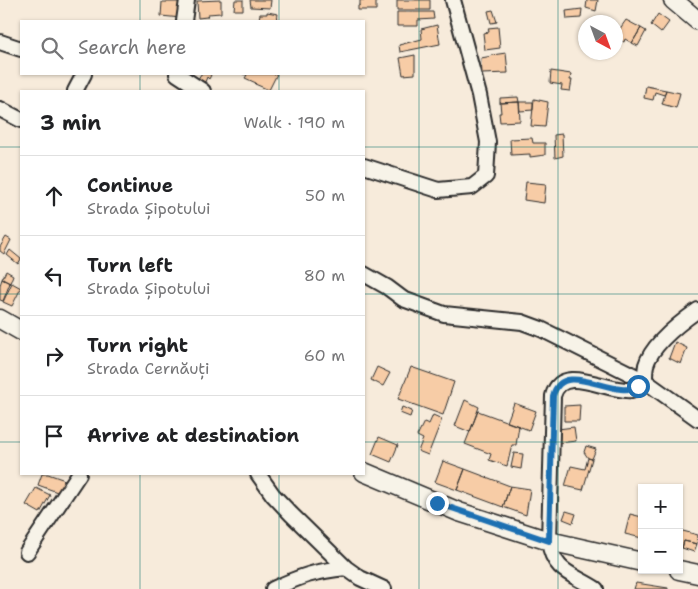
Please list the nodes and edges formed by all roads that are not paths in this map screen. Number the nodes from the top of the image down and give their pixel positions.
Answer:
1 (187, 0) edge
2 (453, 0) edge
3 (673, 0) edge
4 (184, 20) edge
5 (698, 21) edge
6 (0, 42) edge
7 (20, 49) edge
8 (83, 75) edge
9 (179, 75) edge
10 (76, 90) edge
11 (201, 90) edge
12 (0, 109) edge
13 (20, 119) edge
14 (365, 166) edge
15 (365, 275) edge
16 (365, 279) edge
17 (387, 286) junction
18 (698, 310) edge
19 (0, 319) edge
20 (0, 330) edge
21 (20, 331) edge
22 (20, 332) edge
23 (645, 381) junction
24 (698, 419) edge
25 (365, 472) edge
26 (78, 475) edge
27 (259, 475) edge
28 (549, 541) junction
29 (27, 552) dead end
30 (638, 561) edge
31 (346, 568) junction
32 (683, 571) edge
33 (698, 574) edge
34 (273, 589) edge
35 (384, 589) edge
36 (596, 589) edge

1 - 4 street
2 - 14 street
3 - 5 street
6 - 7 street
8 - 10 street
9 - 11 street
12 - 13 street
15 - 17 street
16 - 17 street
17 - 23 street
18 - 23 street
19 - 21 street
20 - 22 street
23 - 24 street
23 - 28 street
25 - 28 street
26 - 29 street
27 - 31 street
28 - 30 street
28 - 36 street
31 - 34 street
31 - 35 street
32 - 33 street

